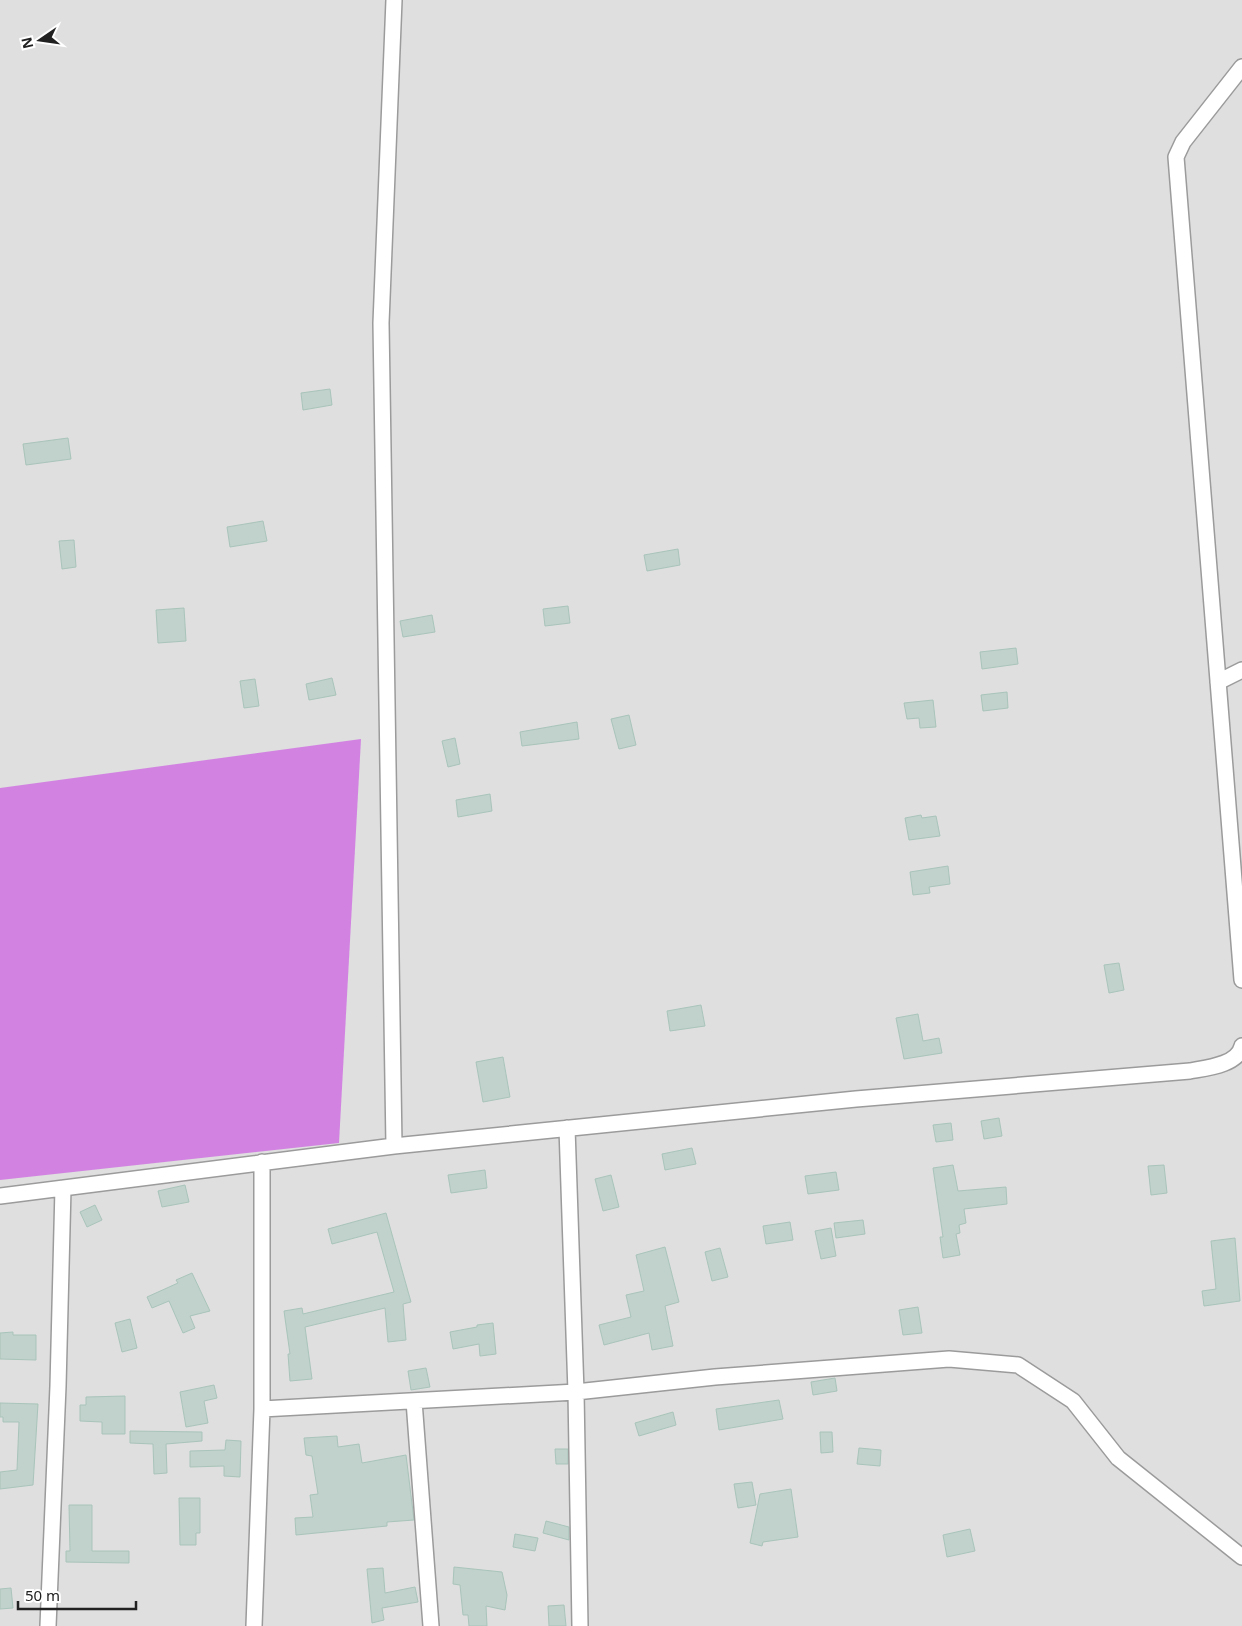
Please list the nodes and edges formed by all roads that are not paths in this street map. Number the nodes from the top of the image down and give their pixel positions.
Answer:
1 (394, 0) edge
2 (1242, 67) edge
3 (1242, 670) edge
4 (1218, 682) junction
5 (1242, 980) edge
6 (1242, 1050) edge
7 (567, 1128) junction
8 (394, 1146) junction
9 (262, 1162) junction
10 (63, 1188) junction
11 (0, 1196) edge
12 (576, 1392) junction
13 (414, 1400) junction
14 (262, 1409) junction
15 (1242, 1557) edge
16 (48, 1626) edge
17 (254, 1626) edge
18 (431, 1626) edge
19 (580, 1626) edge

1 - 8 street
2 - 4 street
3 - 4 street
4 - 5 street
6 - 7 street
7 - 8 street
7 - 12 street
8 - 9 street
9 - 10 street
9 - 14 street
10 - 11 street
10 - 16 street
12 - 13 street
12 - 15 street
12 - 19 street
13 - 14 street
13 - 18 street
14 - 17 street

